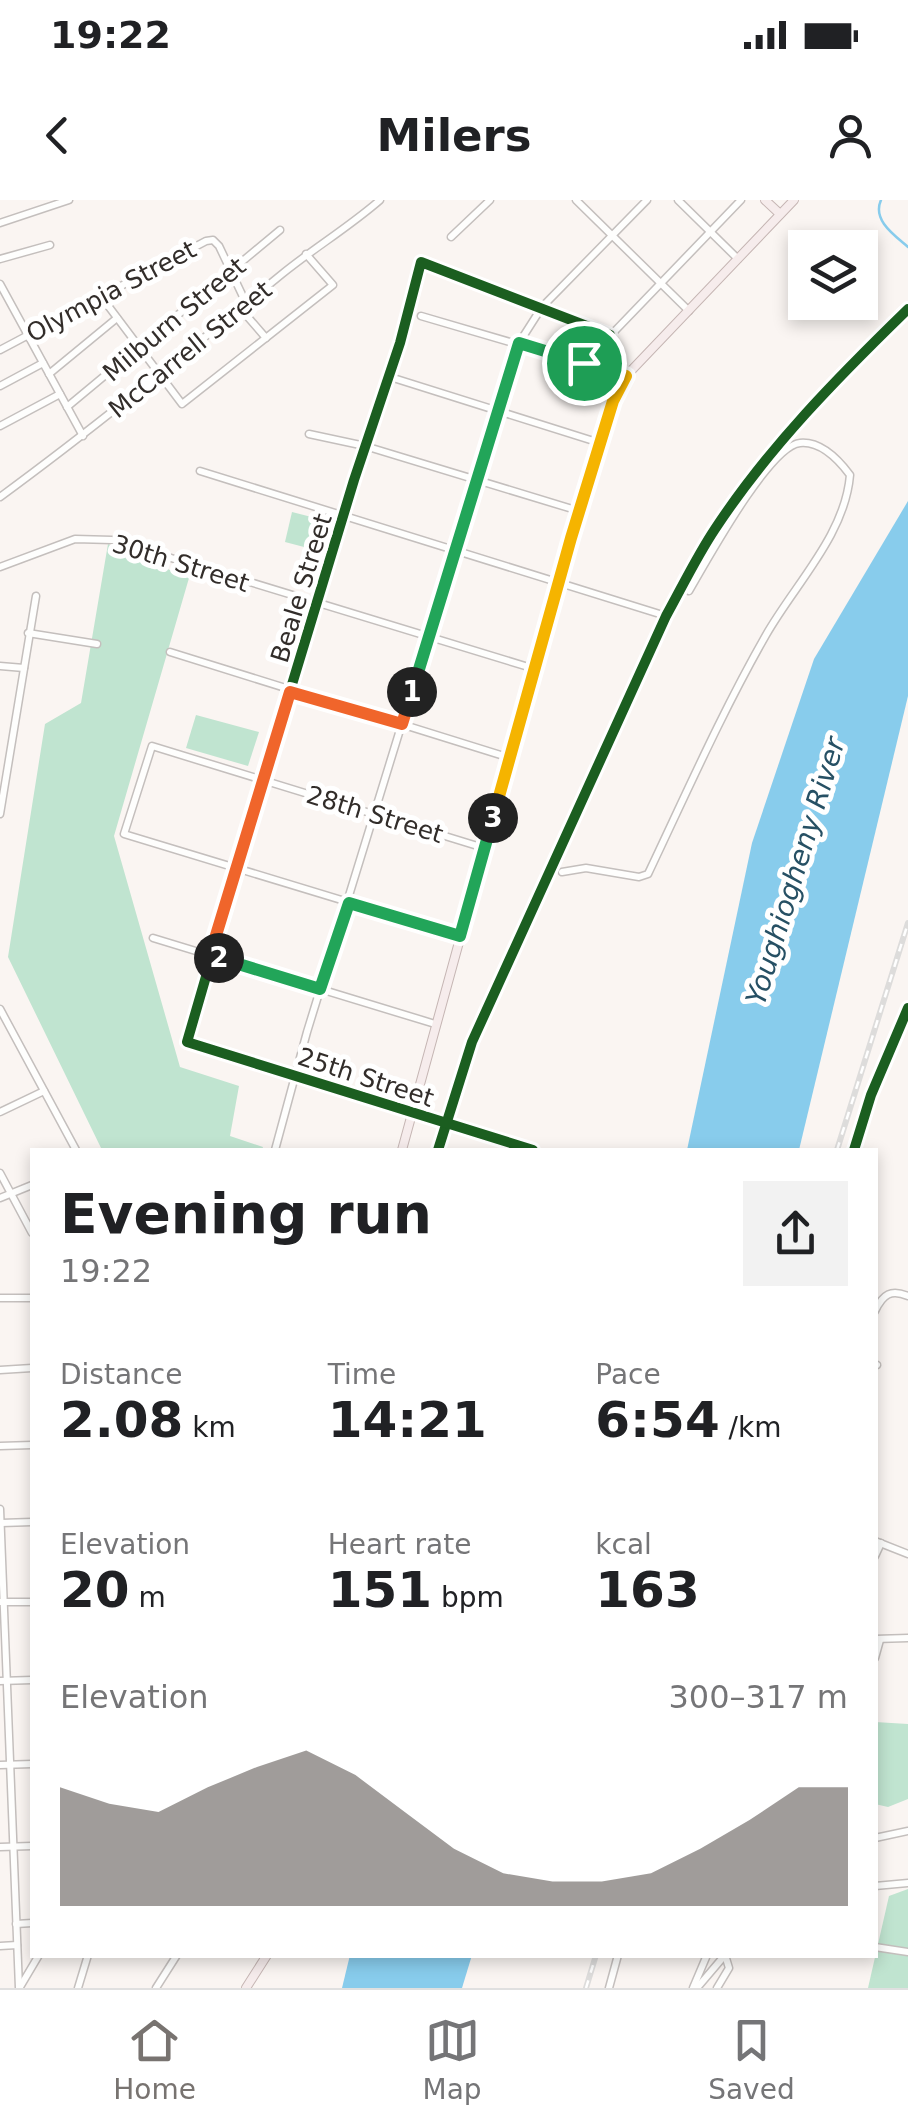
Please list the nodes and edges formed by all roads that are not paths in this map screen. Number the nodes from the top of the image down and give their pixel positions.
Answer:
1 (68, 200) edge
2 (380, 200) edge
3 (490, 200) edge
4 (576, 200) edge
5 (647, 200) edge
6 (678, 200) edge
7 (741, 200) edge
8 (765, 200) edge
9 (794, 200) edge
10 (780, 214) junction
11 (0, 223) edge
12 (280, 230) dead end
13 (711, 233) junction
14 (614, 237) junction
15 (451, 238) dead end
16 (50, 246) dead end
17 (306, 254) junction
18 (0, 259) edge
19 (738, 260) junction
20 (229, 272) junction
21 (0, 284) edge
22 (661, 284) junction
23 (100, 296) junction
24 (243, 306) junction
25 (542, 307) junction
26 (689, 311) junction
27 (421, 316) dead end
28 (117, 318) junction
29 (610, 335) junction
30 (28, 336) junction
31 (266, 338) junction
32 (519, 343) junction
33 (139, 347) junction
34 (0, 350) edge
35 (43, 363) junction
36 (584, 363) junction
37 (49, 374) junction
38 (159, 374) junction
39 (388, 376) junction
40 (626, 376) junction
41 (0, 386) edge
42 (60, 394) junction
43 (67, 407) junction
44 (498, 412) junction
45 (0, 426) edge
46 (309, 434) dead end
47 (84, 436) junction
48 (600, 443) junction
49 (365, 446) junction
50 (200, 471) dead end
51 (478, 479) junction
52 (0, 498) edge
53 (580, 511) junction
54 (344, 516) junction
55 (457, 551) junction
56 (0, 568) edge
57 (558, 581) junction
58 (689, 591) dead end
59 (36, 596) dead end
60 (317, 604) junction
61 (666, 616) dead end
62 (28, 633) junction
63 (428, 638) junction
64 (97, 644) dead end
65 (170, 652) dead end
66 (0, 666) edge
67 (24, 668) junction
68 (535, 670) junction
69 (290, 692) junction
70 (402, 724) junction
71 (510, 758) junction
72 (263, 780) junction
73 (0, 814) edge
74 (374, 814) junction
75 (484, 848) junction
76 (237, 869) junction
77 (562, 872) dead end
78 (349, 903) junction
79 (460, 936) junction
80 (153, 938) dead end
81 (210, 955) junction
82 (320, 989) junction
83 (0, 1008) edge
84 (908, 1008) edge
85 (435, 1024) junction
86 (9, 1025) junction
87 (0, 1030) edge
88 (187, 1042) joint
89 (296, 1076) junction
90 (44, 1091) junction
91 (0, 1112) edge
92 (411, 1112) junction
93 (75, 1148) edge
94 (276, 1148) edge
95 (402, 1148) edge
96 (527, 1148) edge
97 (855, 1148) edge
98 (0, 1173) edge
99 (30, 1186) edge
100 (11, 1193) junction
101 (0, 1198) edge
102 (30, 1229) edge
103 (908, 1296) edge
104 (0, 1298) edge
105 (30, 1298) edge
106 (878, 1306) edge
107 (30, 1368) edge
108 (0, 1370) edge
109 (30, 1445) edge
110 (0, 1446) edge
111 (0, 1509) edge
112 (30, 1522) edge
113 (0, 1523) edge
114 (878, 1542) edge
115 (908, 1554) edge
116 (2, 1602) edge
117 (30, 1602) edge
118 (908, 1638) edge
119 (878, 1639) edge
120 (3, 1680) edge
121 (30, 1680) edge
122 (5, 1764) edge
123 (908, 1831) edge
124 (878, 1837) edge
125 (14, 1846) junction
126 (30, 1846) edge
127 (0, 1847) edge
128 (908, 1883) edge
129 (878, 1886) edge
130 (30, 1923) edge
131 (16, 1924) junction
132 (17, 1945) junction
133 (0, 1946) edge
134 (878, 1947) edge
135 (908, 1952) edge
136 (38, 1958) edge
137 (87, 1958) edge
138 (175, 1958) edge
139 (265, 1958) edge
140 (617, 1958) edge
141 (703, 1958) edge
142 (722, 1958) edge
143 (726, 1958) edge
144 (19, 1988) edge
145 (78, 1988) edge
146 (156, 1988) edge
147 (246, 1988) edge
148 (609, 1988) edge
149 (696, 1988) edge
150 (717, 1988) edge

1 - 11 street
2 - 17 street, McCarrell Street
3 - 15 street
4 - 14 street
5 - 14 street
6 - 13 street
7 - 13 street
8 - 10 main road
9 - 10 main road
10 - 19 main road
12 - 20 street, Milburn Street
13 - 19 street
13 - 22 street
14 - 22 street
14 - 25 street
16 - 18 street
17 - 24 street, McCarrell Street
17 - 31 street
19 - 26 main road
20 - 23 street, Olympia Street
20 - 24 street, Olympia Street
20 - 33 street, Milburn Street
21 - 30 street
22 - 26 street
22 - 29 street
23 - 28 street
23 - 30 street, Olympia Street
24 - 31 street, Olympia Street
24 - 38 street, McCarrell Street
25 - 29 street
25 - 32 street
25 - 39 street, Beale Street
26 - 40 main road
27 - 32 street
28 - 33 street
28 - 37 street
29 - 36 street
30 - 34 street, Olympia Street
30 - 35 street
31 - 38 street
32 - 36 street
32 - 44 street
33 - 38 street
33 - 43 street, Milburn Street
35 - 37 street
35 - 41 street
36 - 40 street
37 - 42 street
38 - 47 street, McCarrell Street
39 - 44 street
39 - 49 street, Beale Street
40 - 48 main road
42 - 43 street
42 - 45 street
43 - 47 street
44 - 48 street
44 - 51 street
46 - 49 street
47 - 52 street, McCarrell Street
48 - 53 main road
49 - 51 street
49 - 54 street, Beale Street
50 - 54 street
51 - 53 street
51 - 55 street
53 - 57 main road
54 - 55 street
54 - 60 street, Beale Street
55 - 57 street
55 - 63 street
56 - 60 street, 30th Street
57 - 61 street
57 - 68 main road
58 - 77 street
59 - 62 street
60 - 63 street, 30th Street
60 - 69 street, Beale Street
62 - 64 street
62 - 67 street
63 - 68 street, 30th Street
63 - 70 street
65 - 69 street
66 - 67 street
67 - 73 street
68 - 71 main road
69 - 70 street
69 - 72 street, Beale Street
70 - 71 street
70 - 74 street
71 - 75 main road
72 - 74 street, 28th Street
72 - 76 street, Beale Street
72 - 76 street, 28th Street
74 - 75 street, 28th Street
74 - 78 street
75 - 79 main road
76 - 78 street
76 - 81 street, Beale Street
78 - 79 street
78 - 82 street
79 - 85 main road
80 - 81 street
81 - 82 street
81 - 88 street, Beale Street
82 - 85 street
82 - 89 street
83 - 86 street
84 - 97 street
85 - 92 main road
86 - 87 street
86 - 90 street
88 - 89 street, 25th Street
89 - 92 street, 25th Street
89 - 94 street
90 - 91 street
90 - 93 street
92 - 95 main road
92 - 96 street, 25th Street
98 - 100 street
99 - 100 street
100 - 101 street
100 - 102 street
103 - 106 street
104 - 105 street
107 - 108 street
109 - 110 street
111 - 113 street
112 - 113 street
113 - 116 street
114 - 115 street
116 - 117 street
116 - 120 street
118 - 119 street
120 - 121 street
120 - 122 street
122 - 125 street
123 - 124 street
125 - 126 street
125 - 127 street
125 - 131 street
128 - 129 street
130 - 131 street
131 - 132 street
132 - 133 street
132 - 144 street
134 - 135 street
136 - 144 street
137 - 145 street
138 - 146 street
139 - 147 main road
140 - 148 street
141 - 149 street
142 - 149 street
143 - 150 street

